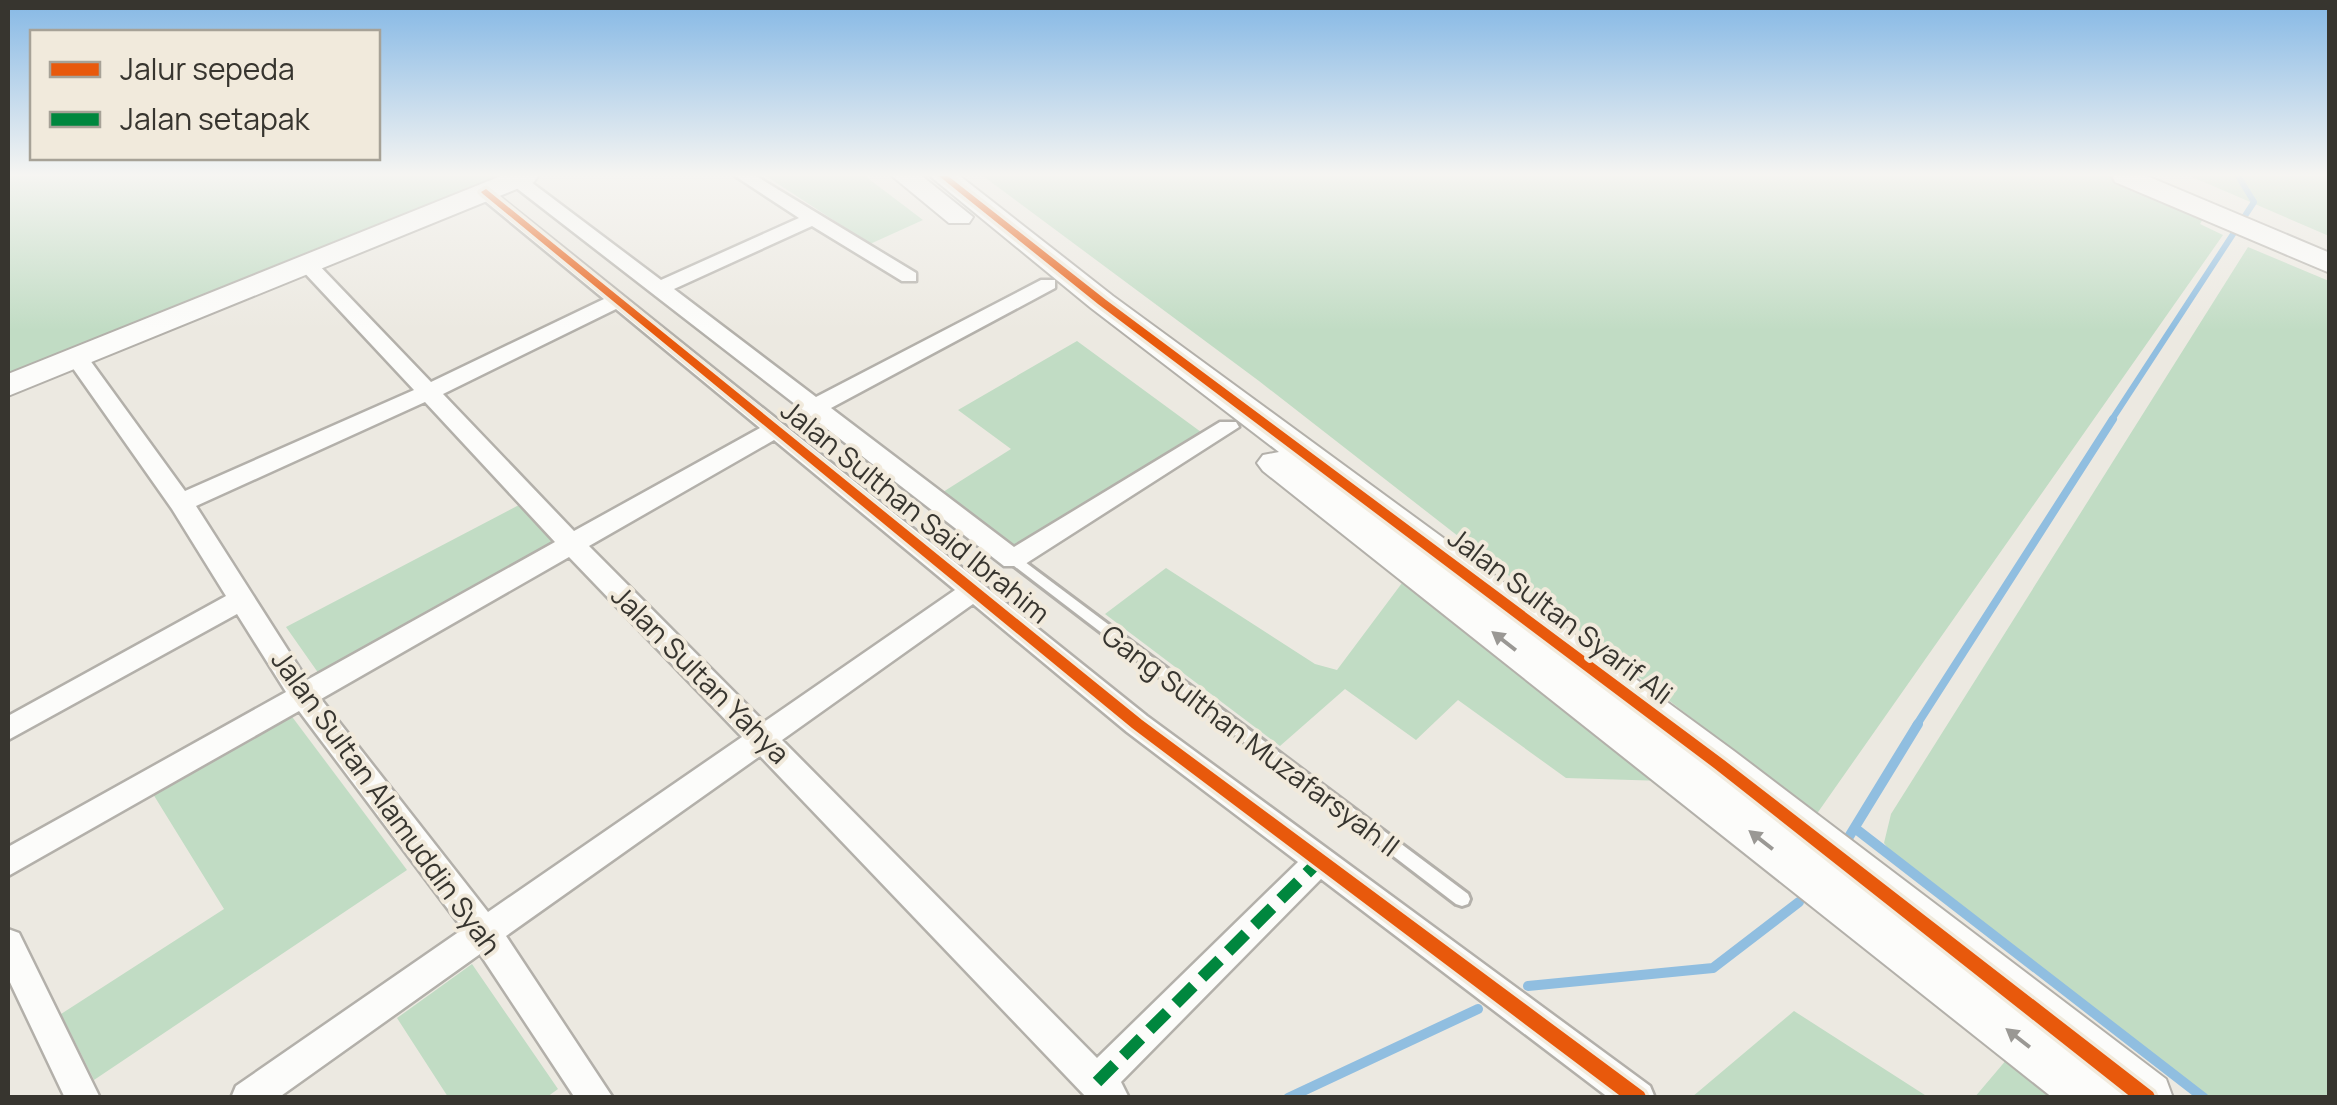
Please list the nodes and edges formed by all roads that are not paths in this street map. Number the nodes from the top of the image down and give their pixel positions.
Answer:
1 (398, 228) edge
2 (529, 228) edge
3 (584, 228) edge
4 (793, 228) edge
5 (826, 228) edge
6 (973, 228) edge
7 (1008, 228) edge
8 (2262, 228) edge
9 (2317, 251) edge
10 (308, 264) junction
11 (910, 277) dead end
12 (1048, 284) junction
13 (660, 288) junction
14 (617, 301) junction
15 (76, 358) junction
16 (8, 386) edge
17 (432, 391) junction
18 (818, 406) junction
19 (1228, 427) junction
20 (776, 428) junction
21 (181, 503) junction
22 (570, 542) junction
23 (1013, 559) junction
24 (973, 591) junction
25 (242, 599) junction
26 (303, 696) junction
27 (8, 729) edge
28 (766, 740) junction
29 (1736, 799) junction
30 (1320, 860) junction
31 (8, 862) edge
32 (1462, 899) dead end
33 (484, 932) junction
34 (8, 944) edge
35 (1105, 1090) edge
36 (83, 1098) edge
37 (248, 1098) edge
38 (596, 1098) edge
39 (1638, 1098) edge
40 (2096, 1098) edge
41 (2147, 1098) edge

1 - 10 street
2 - 14 street, Jalan Sulthan Said Ibrahim
3 - 13 street, Gang Sulthan Muzafarsyah II
4 - 13 street
5 - 11 street
6 - 12 street, Jalan Sultan Syarif Ali
7 - 29 street, Jalan Sultan Syarif Ali
8 - 9 street
10 - 15 street
10 - 17 street, Jalan Sultan Yahya
12 - 18 street
12 - 19 street, Jalan Sultan Syarif Ali
13 - 18 street, Gang Sulthan Muzafarsyah II
14 - 17 street
14 - 20 street, Jalan Sulthan Said Ibrahim
15 - 16 street
15 - 21 street, Jalan Sultan Alamuddin Syah
17 - 21 street
17 - 22 street, Jalan Sultan Yahya
18 - 23 street, Gang Sulthan Muzafarsyah II
19 - 23 street
29 -> 19 street, Jalan Sultan Syarif Ali
20 - 22 street
20 - 24 street, Jalan Sulthan Said Ibrahim
21 - 25 street, Jalan Sultan Alamuddin Syah
22 - 26 street
22 - 28 street, Jalan Sultan Yahya
23 - 32 lane, Gang Sulthan Muzafarsyah II
24 - 28 street
24 - 30 street, Jalan Sulthan Said Ibrahim
25 - 26 street, Jalan Sultan Alamuddin Syah
25 - 27 street
26 - 31 street
26 - 33 street, Jalan Sultan Alamuddin Syah
28 - 33 street
28 - 35 street, Jalan Sultan Yahya
40 -> 29 street, Jalan Sultan Syarif Ali
29 - 41 street, Jalan Sultan Syarif Ali
30 - 35 street
30 - 39 street, Jalan Sulthan Said Ibrahim
33 - 37 street
33 - 38 street, Jalan Sultan Alamuddin Syah
34 - 36 street

